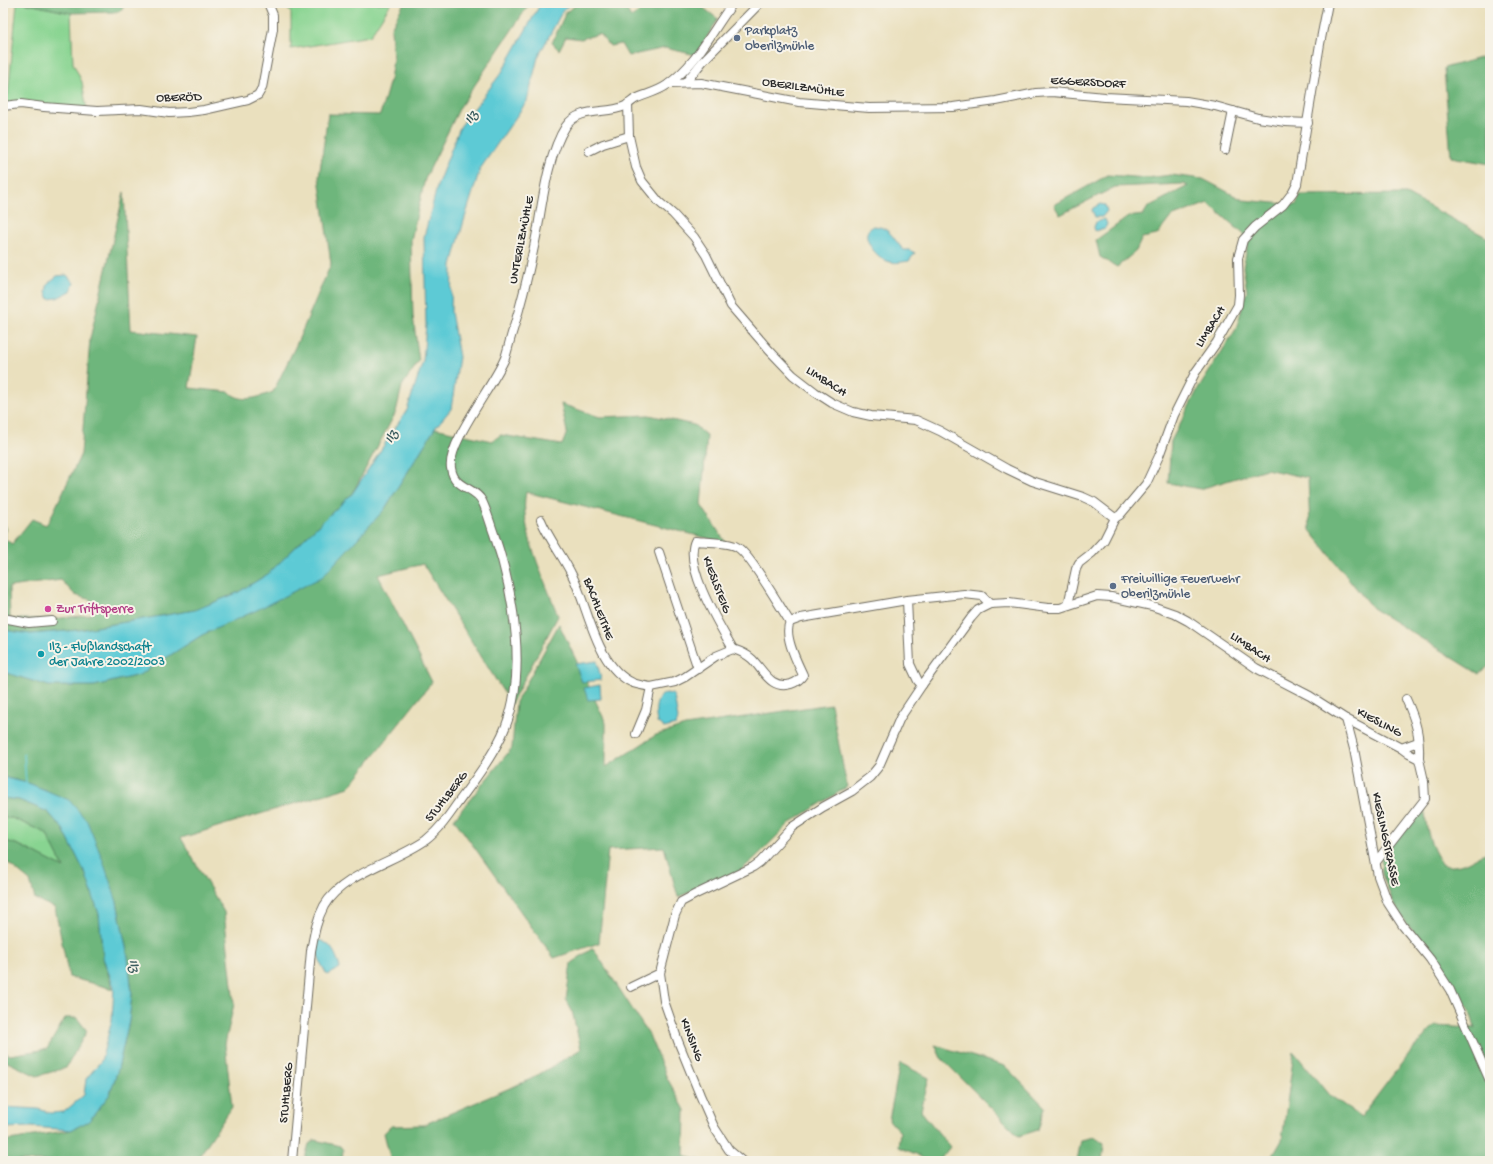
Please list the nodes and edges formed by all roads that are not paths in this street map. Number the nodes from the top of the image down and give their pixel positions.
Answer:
1 (268, 3) edge
2 (733, 3) edge
3 (760, 3) edge
4 (1328, 3) edge
5 (686, 82) junction
6 (669, 84) junction
7 (628, 104) junction
8 (3, 106) edge
9 (918, 108) joint
10 (1234, 111) junction
11 (1308, 123) junction
12 (629, 136) junction
13 (1225, 150) dead end
14 (589, 151) dead end
15 (451, 460) joint
16 (1115, 518) junction
17 (541, 520) dead end
18 (659, 552) dead end
19 (907, 600) junction
20 (990, 604) junction
21 (1068, 605) junction
22 (3, 618) edge
23 (52, 621) dead end
24 (790, 622) junction
25 (733, 649) junction
26 (698, 669) junction
27 (922, 685) junction
28 (651, 687) junction
29 (1406, 699) dead end
30 (1346, 719) junction
31 (636, 734) dead end
32 (1418, 742) junction
33 (1401, 748) junction
34 (1419, 759) junction
35 (1376, 862) junction
36 (660, 973) junction
37 (631, 987) dead end
38 (1490, 1082) edge
39 (292, 1161) edge
40 (742, 1161) edge

1 - 8 street, OBERÖD
2 - 6 street
3 - 5 street
4 - 11 street
5 - 6 street, OBERILZMÜHLE
5 - 9 street, OBERILZMÜHLE
6 - 7 street, UNTERILZMÜHLE
7 - 12 street
7 - 15 street, UNTERILZMÜHLE
9 - 10 street, EGGERSDORF
10 - 11 street, EGGERSDORF
10 - 13 street
11 - 16 street, LIMBACH
12 - 14 street
12 - 16 street, LIMBACH
15 - 39 street, STUHLBERG
16 - 21 street, LIMBACH
17 - 28 street, BACHLEITHE
18 - 26 street
19 - 20 street
19 - 24 street
19 - 27 street
20 - 21 street, LIMBACH
20 - 27 street
21 - 30 street, LIMBACH
22 - 23 street
24 - 25 street
24 - 25 street, KIESLSTEIG
25 - 26 street, BACHLEITHE
26 - 28 street, BACHLEITHE
27 - 36 street, KINSING
28 - 31 street
29 - 32 street, KIESLING
30 - 33 street, KIESLING
30 - 35 street, KIESLINGSTRASSE
32 - 33 street, KIESLING
32 - 34 street, KIESLING
33 - 34 street, KIESLING
34 - 35 street, KIESLING
35 - 38 street, KIESLINGSTRASSE
36 - 37 street
36 - 40 street, KINSING

